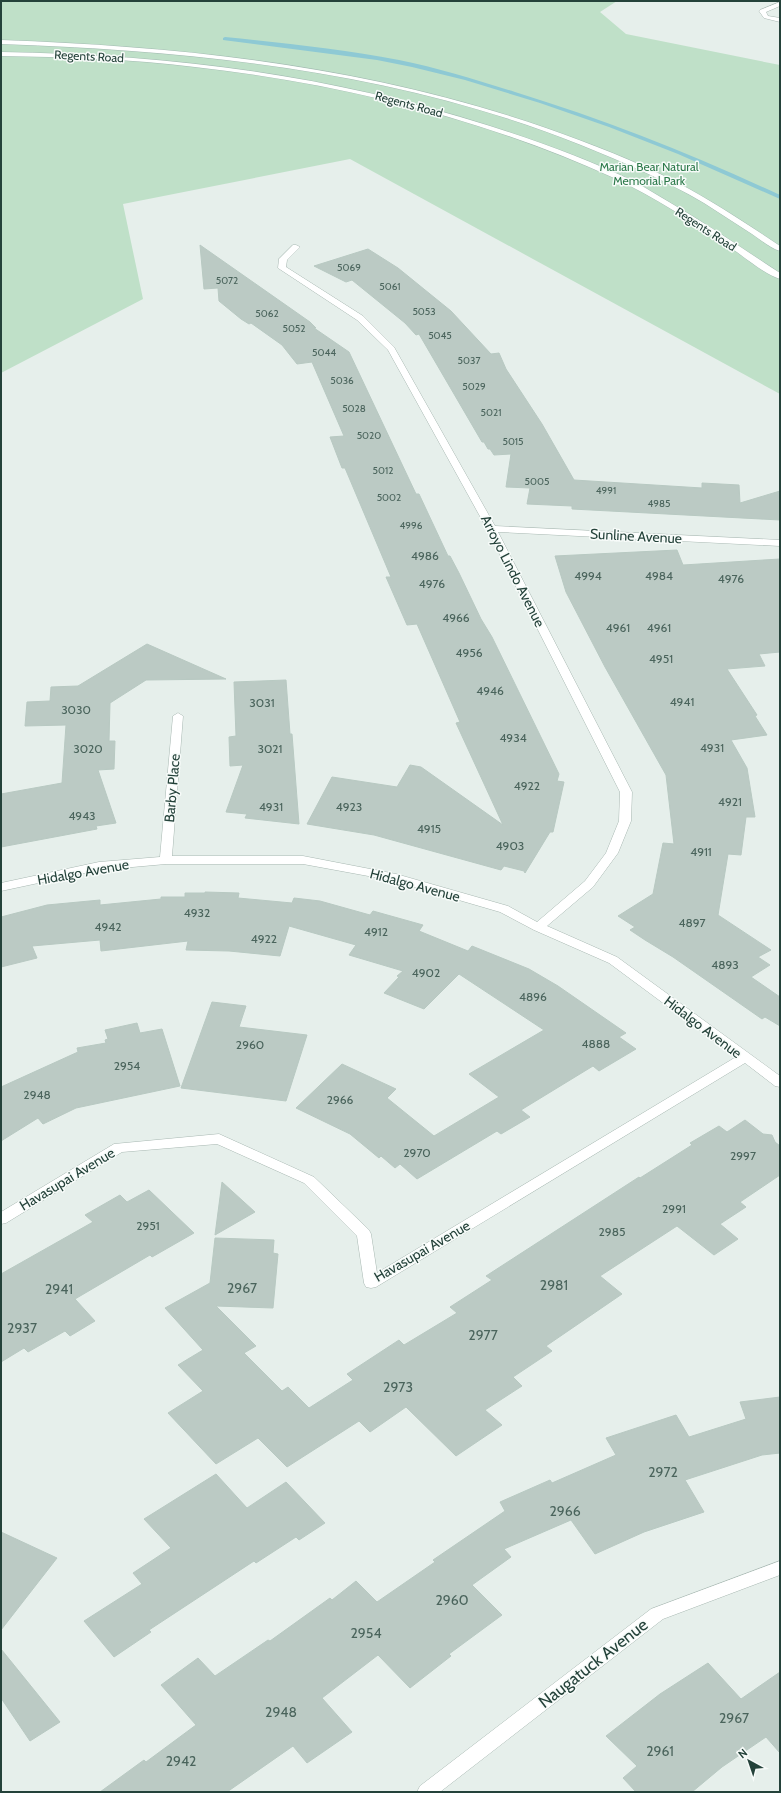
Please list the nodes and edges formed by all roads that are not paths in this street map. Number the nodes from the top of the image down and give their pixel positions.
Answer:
1 (780, 4) edge
2 (780, 20) edge
3 (1, 42) edge
4 (1, 54) edge
5 (296, 247) dead end
6 (780, 250) edge
7 (780, 277) edge
8 (492, 529) junction
9 (780, 543) edge
10 (178, 716) dead end
11 (166, 860) junction
12 (1, 887) edge
13 (538, 927) junction
14 (744, 1058) junction
15 (780, 1083) edge
16 (1, 1219) edge
17 (780, 1568) edge
18 (426, 1792) edge

1 - 2 street
3 - 6 street, Regents Road
4 - 7 street, Regents Road
5 - 8 street, Arroyo Lindo Avenue
8 - 9 street, Sunline Avenue
8 - 13 street, Arroyo Lindo Avenue
10 - 11 street, Barby Place
11 - 12 street, Hidalgo Avenue
11 - 13 street, Hidalgo Avenue
13 - 14 street, Hidalgo Avenue
14 - 15 street, Hidalgo Avenue
14 - 16 street, Havasupai Avenue
17 - 18 street, Naugatuck Avenue

